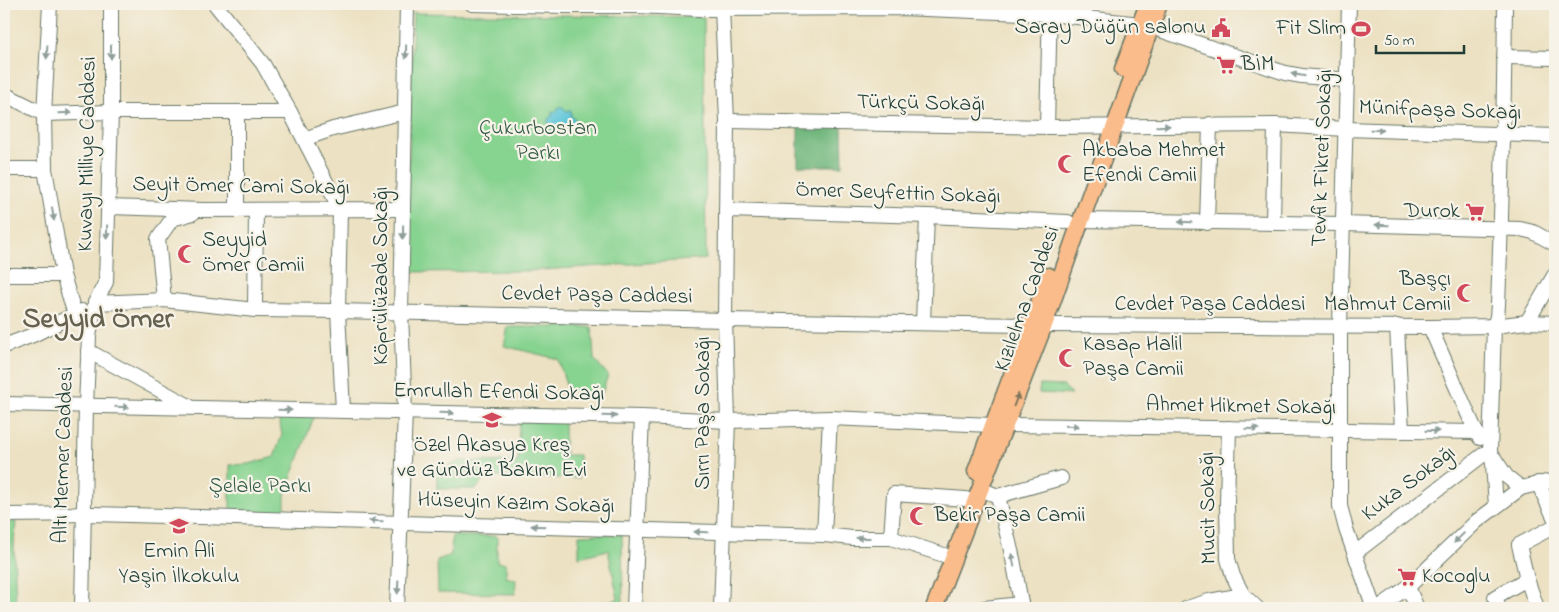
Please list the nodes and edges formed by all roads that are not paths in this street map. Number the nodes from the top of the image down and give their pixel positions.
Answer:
1 (50, 4) edge
2 (111, 4) edge
3 (215, 4) edge
4 (407, 4) edge
5 (472, 4) edge
6 (1148, 4) edge
7 (1159, 4) edge
8 (1349, 4) edge
9 (1505, 4) edge
10 (637, 5) edge
11 (901, 6) edge
12 (722, 8) junction
13 (1050, 9) edge
14 (1145, 25) junction
15 (1504, 57) junction
16 (1555, 58) edge
17 (1347, 80) junction
18 (4, 94) edge
19 (111, 112) junction
20 (237, 112) junction
21 (290, 112) junction
22 (404, 112) junction
23 (44, 114) junction
24 (727, 121) junction
25 (1210, 124) junction
26 (1275, 125) junction
27 (1046, 127) junction
28 (1108, 127) junction
29 (1346, 129) junction
30 (1504, 134) junction
31 (1555, 136) edge
32 (304, 139) junction
33 (46, 169) junction
34 (4, 170) edge
35 (108, 207) junction
36 (403, 209) junction
37 (203, 210) junction
38 (237, 210) junction
39 (256, 210) junction
40 (340, 210) junction
41 (726, 210) junction
42 (927, 216) junction
43 (1074, 221) junction
44 (1207, 223) junction
45 (1273, 223) junction
46 (1342, 224) junction
47 (1501, 228) junction
48 (1555, 244) edge
49 (1555, 274) edge
50 (63, 275) junction
51 (4, 276) edge
52 (164, 300) junction
53 (95, 302) junction
54 (255, 310) junction
55 (338, 310) junction
56 (402, 313) junction
57 (76, 315) junction
58 (725, 320) junction
59 (1527, 322) junction
60 (923, 323) junction
61 (1555, 323) edge
62 (1037, 325) junction
63 (1340, 326) junction
64 (1397, 326) junction
65 (1494, 326) junction
66 (1430, 327) junction
67 (4, 346) edge
68 (88, 351) junction
69 (4, 404) edge
70 (86, 406) junction
71 (192, 408) junction
72 (343, 411) junction
73 (405, 412) junction
74 (642, 417) junction
75 (830, 418) junction
76 (728, 421) junction
77 (999, 425) junction
78 (1229, 428) junction
79 (1340, 430) junction
80 (1402, 431) junction
81 (1476, 432) junction
82 (1490, 451) junction
83 (1061, 478) dead end
84 (1555, 480) edge
85 (1538, 483) junction
86 (1521, 488) junction
87 (980, 489) junction
88 (998, 496) junction
89 (966, 499) junction
90 (1496, 506) junction
91 (84, 513) junction
92 (4, 515) edge
93 (1555, 519) edge
94 (401, 522) junction
95 (1555, 526) edge
96 (638, 530) junction
97 (724, 533) junction
98 (824, 535) junction
99 (890, 538) junction
100 (1355, 553) junction
101 (944, 554) junction
102 (1527, 579) junction
103 (1408, 587) junction
104 (1243, 595) junction
105 (1021, 606) edge
106 (82, 608) edge
107 (397, 608) edge
108 (634, 608) edge
109 (721, 608) edge
110 (923, 608) edge
111 (934, 608) edge
112 (984, 608) edge
113 (1187, 608) edge
114 (1256, 608) edge
115 (1376, 608) edge
116 (1417, 608) edge
117 (1499, 608) edge
118 (1537, 608) edge

1 -> 23 street
2 -> 19 street, Kuvayı Milliye Caddesi
3 - 21 street
4 -> 22 street, Köprülüzade Sokağı
5 - 10 street
6 - 14 main road, Kızılelma Caddesi
7 - 14 main road, Kızılelma Caddesi
8 - 17 street, Tevfik Fikret Sokağı
9 - 15 street
10 - 12 street
11 - 12 street
11 - 13 street
12 - 24 street, Sırrı Paşa Sokağı
13 - 14 street
13 - 27 street
17 -> 14 street
14 - 28 main road, Kızılelma Caddesi
15 - 16 street
15 - 30 street
17 - 29 street, Tevfik Fikret Sokağı
18 - 23 street
19 - 20 street
23 -> 19 street
19 - 35 street, Kuvayı Milliye Caddesi
20 - 21 street
20 - 38 street
21 - 32 street
22 - 32 street
22 - 36 street, Köprülüzade Sokağı
23 - 33 street
24 - 27 street, Türkçü Sokağı
24 - 41 street, Sırrı Paşa Sokağı
25 - 26 street, Münifpaşa Sokağı
28 -> 25 street, Münifpaşa Sokağı
25 - 44 street
26 - 29 street, Münifpaşa Sokağı
26 - 45 street
27 - 28 street, Türkçü Sokağı
28 - 43 main road, Kızılelma Caddesi
29 -> 30 street, Münifpaşa Sokağı
29 - 46 street, Tevfik Fikret Sokağı
30 - 31 street, Münifpaşa Sokağı
30 - 47 street
32 - 40 street
33 - 34 street
33 -> 50 street
35 - 37 street, Seyit Ömer Cami Sokağı
35 -> 53 street, Kuvayı Milliye Caddesi
36 - 40 street, Seyit Ömer Cami Sokağı
36 -> 56 street, Köprülüzade Sokağı
37 - 38 street, Seyit Ömer Cami Sokağı
37 - 52 street
38 - 39 street, Seyit Ömer Cami Sokağı
39 - 40 street, Seyit Ömer Cami Sokağı
39 - 54 street
40 - 55 street
41 - 42 street, Ömer Seyfettin Sokağı
41 - 58 street, Sırrı Paşa Sokağı
42 - 43 street, Ömer Seyfettin Sokağı
42 - 60 street
44 -> 43 street, Ömer Seyfettin Sokağı
43 - 62 main road, Kızılelma Caddesi
44 - 45 street, Ömer Seyfettin Sokağı
45 - 46 street, Ömer Seyfettin Sokağı
47 -> 46 street, Ömer Seyfettin Sokağı
46 - 63 street, Tevfik Fikret Sokağı
47 - 48 street, Ömer Seyfettin Sokağı
47 - 65 street
49 - 59 street
50 - 51 street
50 - 57 street
52 - 53 street, Cevdet Paşa Caddesi
52 - 54 street, Cevdet Paşa Caddesi
53 - 57 street
53 - 68 street, Altı Mermer Caddesi
54 - 55 street, Cevdet Paşa Caddesi
55 - 56 street, Cevdet Paşa Caddesi
55 - 72 street
56 - 58 street, Cevdet Paşa Caddesi
56 - 73 street, Köprülüzade Sokağı
57 - 67 street
58 - 60 street, Cevdet Paşa Caddesi
58 - 76 street, Sırrı Paşa Sokağı
59 - 61 street, Cevdet Paşa Caddesi
59 - 65 street, Cevdet Paşa Caddesi
60 - 62 street, Cevdet Paşa Caddesi
62 - 63 street, Cevdet Paşa Caddesi
62 - 77 main road, Kızılelma Caddesi
63 - 64 street, Cevdet Paşa Caddesi
63 - 79 street, Tevfik Fikret Sokağı
64 - 66 street, Cevdet Paşa Caddesi
64 - 80 street
65 - 66 street, Cevdet Paşa Caddesi
65 - 82 street
66 - 81 street
68 - 70 street, Altı Mermer Caddesi
68 - 71 street
69 - 70 street, Emrullah Efendi Sokağı
70 -> 71 street, Emrullah Efendi Sokağı
70 - 91 street, Altı Mermer Caddesi
71 -> 72 street, Emrullah Efendi Sokağı
72 - 73 street, Emrullah Efendi Sokağı
73 -> 74 street, Emrullah Efendi Sokağı
73 - 94 street, Köprülüzade Sokağı
74 - 76 street, Emrullah Efendi Sokağı
74 - 96 street
75 - 76 street, Emrullah Efendi Sokağı
75 - 77 street, Emrullah Efendi Sokağı
75 - 98 street
76 - 97 street, Sırrı Paşa Sokağı
77 -> 78 street, Ahmet Hikmet Sokağı
77 - 87 main road, Kızılelma Caddesi
77 - 89 main road, Kızılelma Caddesi
78 -> 79 street, Ahmet Hikmet Sokağı
78 - 104 street, Mucit Sokağı
79 - 80 street, Ahmet Hikmet Sokağı
79 - 100 street, Tevfik Fikret Sokağı
80 -> 81 street, Ahmet Hikmet Sokağı
81 - 82 street
82 - 86 street
82 - 90 street
82 - 100 street, Kuka Sokağı
83 - 88 street
84 - 85 street
85 - 86 street
85 - 93 street
86 - 90 street
87 - 88 street
87 - 111 main road, Kızılelma Caddesi
105 -> 88 street
89 - 99 street
89 - 101 main road, Kızılelma Caddesi
90 -> 103 street
91 - 92 street, Hüseyin Kazım Sokağı
94 -> 91 street, Hüseyin Kazım Sokağı
91 - 106 street, Altı Mermer Caddesi
96 -> 94 street, Hüseyin Kazım Sokağı
94 -> 107 street, Köprülüzade Sokağı
95 - 102 street
97 -> 96 street, Hüseyin Kazım Sokağı
96 - 108 street
97 - 98 street, Hüseyin Kazım Sokağı
97 - 109 street, Sırrı Paşa Sokağı
99 -> 98 street, Hüseyin Kazım Sokağı
99 - 101 street, Hüseyin Kazım Sokağı
100 - 115 street, Tevfik Fikret Sokağı
101 - 110 main road, Kızılelma Caddesi
102 - 117 street
102 - 118 street
103 - 115 street
103 - 116 street
104 - 113 street
104 - 114 street, Mucit Sokağı
105 - 112 street

